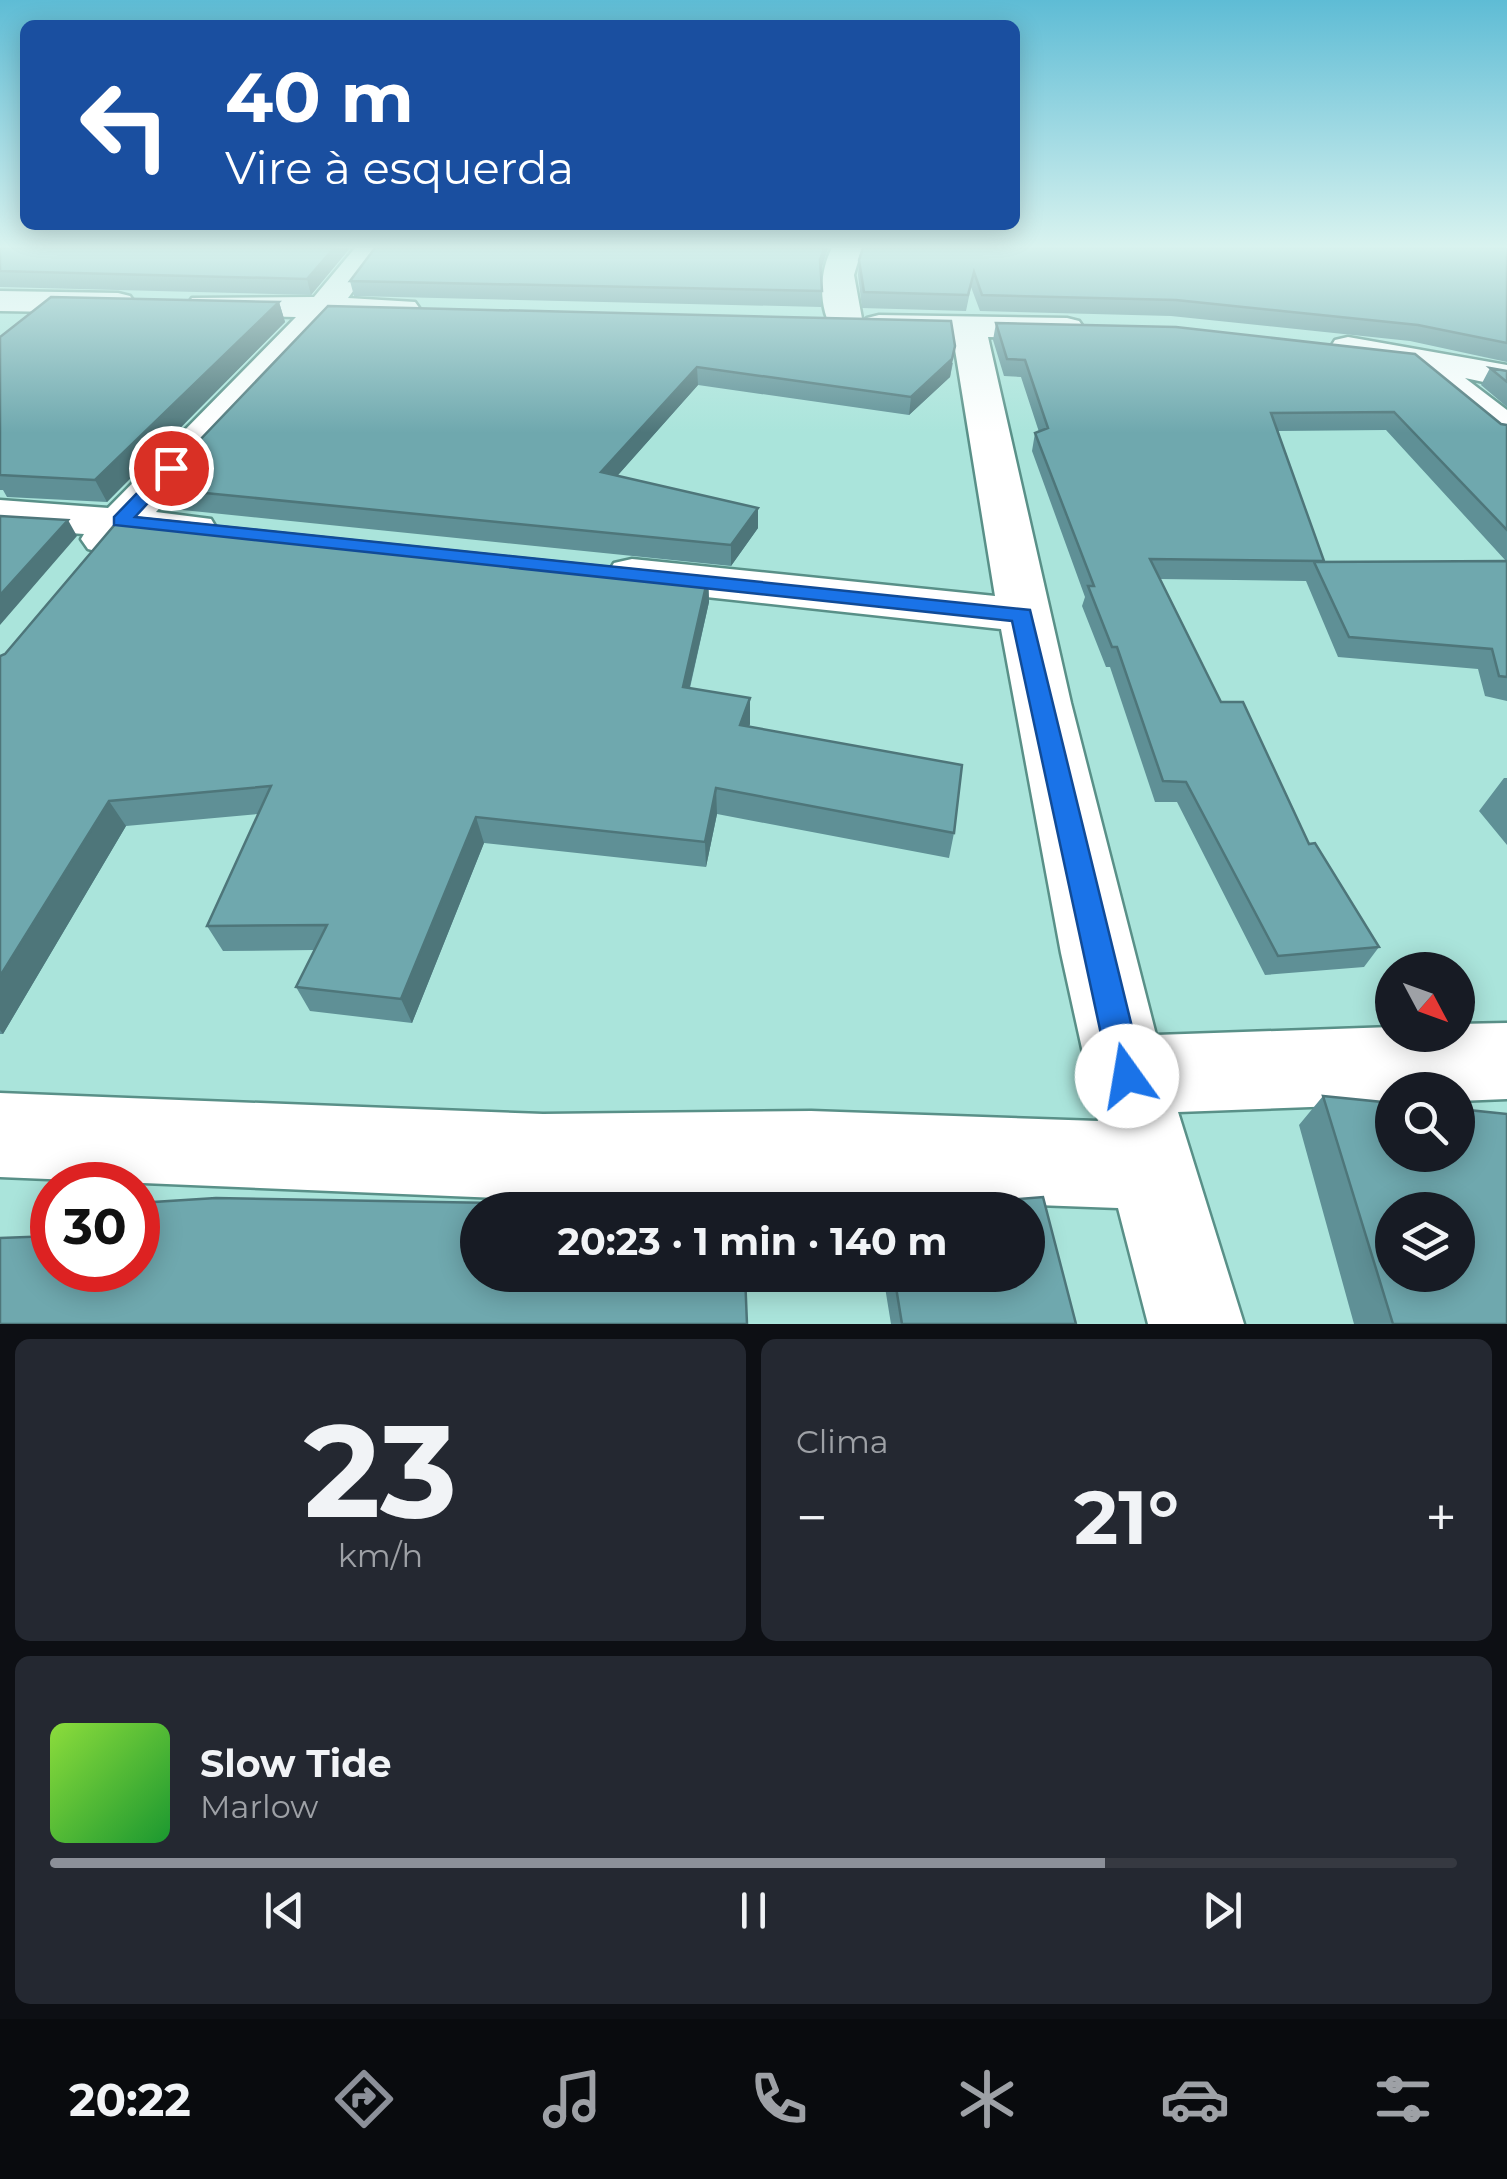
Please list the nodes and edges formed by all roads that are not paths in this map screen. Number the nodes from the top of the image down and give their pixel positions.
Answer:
1 (321, 310) edge
2 (405, 310) edge
3 (840, 310) edge
4 (440, 311) edge
5 (807, 323) edge
6 (846, 325) junction
7 (968, 325) junction
8 (1097, 328) edge
9 (1312, 344) edge
10 (1410, 356) junction
11 (1507, 376) edge
12 (1507, 430) edge
13 (0, 514) edge
14 (120, 521) junction
15 (238, 534) edge
16 (84, 564) edge
17 (591, 570) edge
18 (1022, 615) junction
19 (1507, 1060) edge
20 (1127, 1076) junction
21 (0, 1135) edge
22 (1149, 1166) junction
23 (1196, 1324) edge

1 - 14 street
2 - 4 street
3 - 6 street
5 - 6 street
6 - 7 street
7 - 8 street
7 - 18 street
9 - 10 street
10 - 11 street
10 - 12 street
13 - 14 street
14 - 15 street
14 - 16 street
17 - 18 street
18 - 20 street
19 - 20 street
20 - 22 street
21 - 22 street
22 - 23 street

